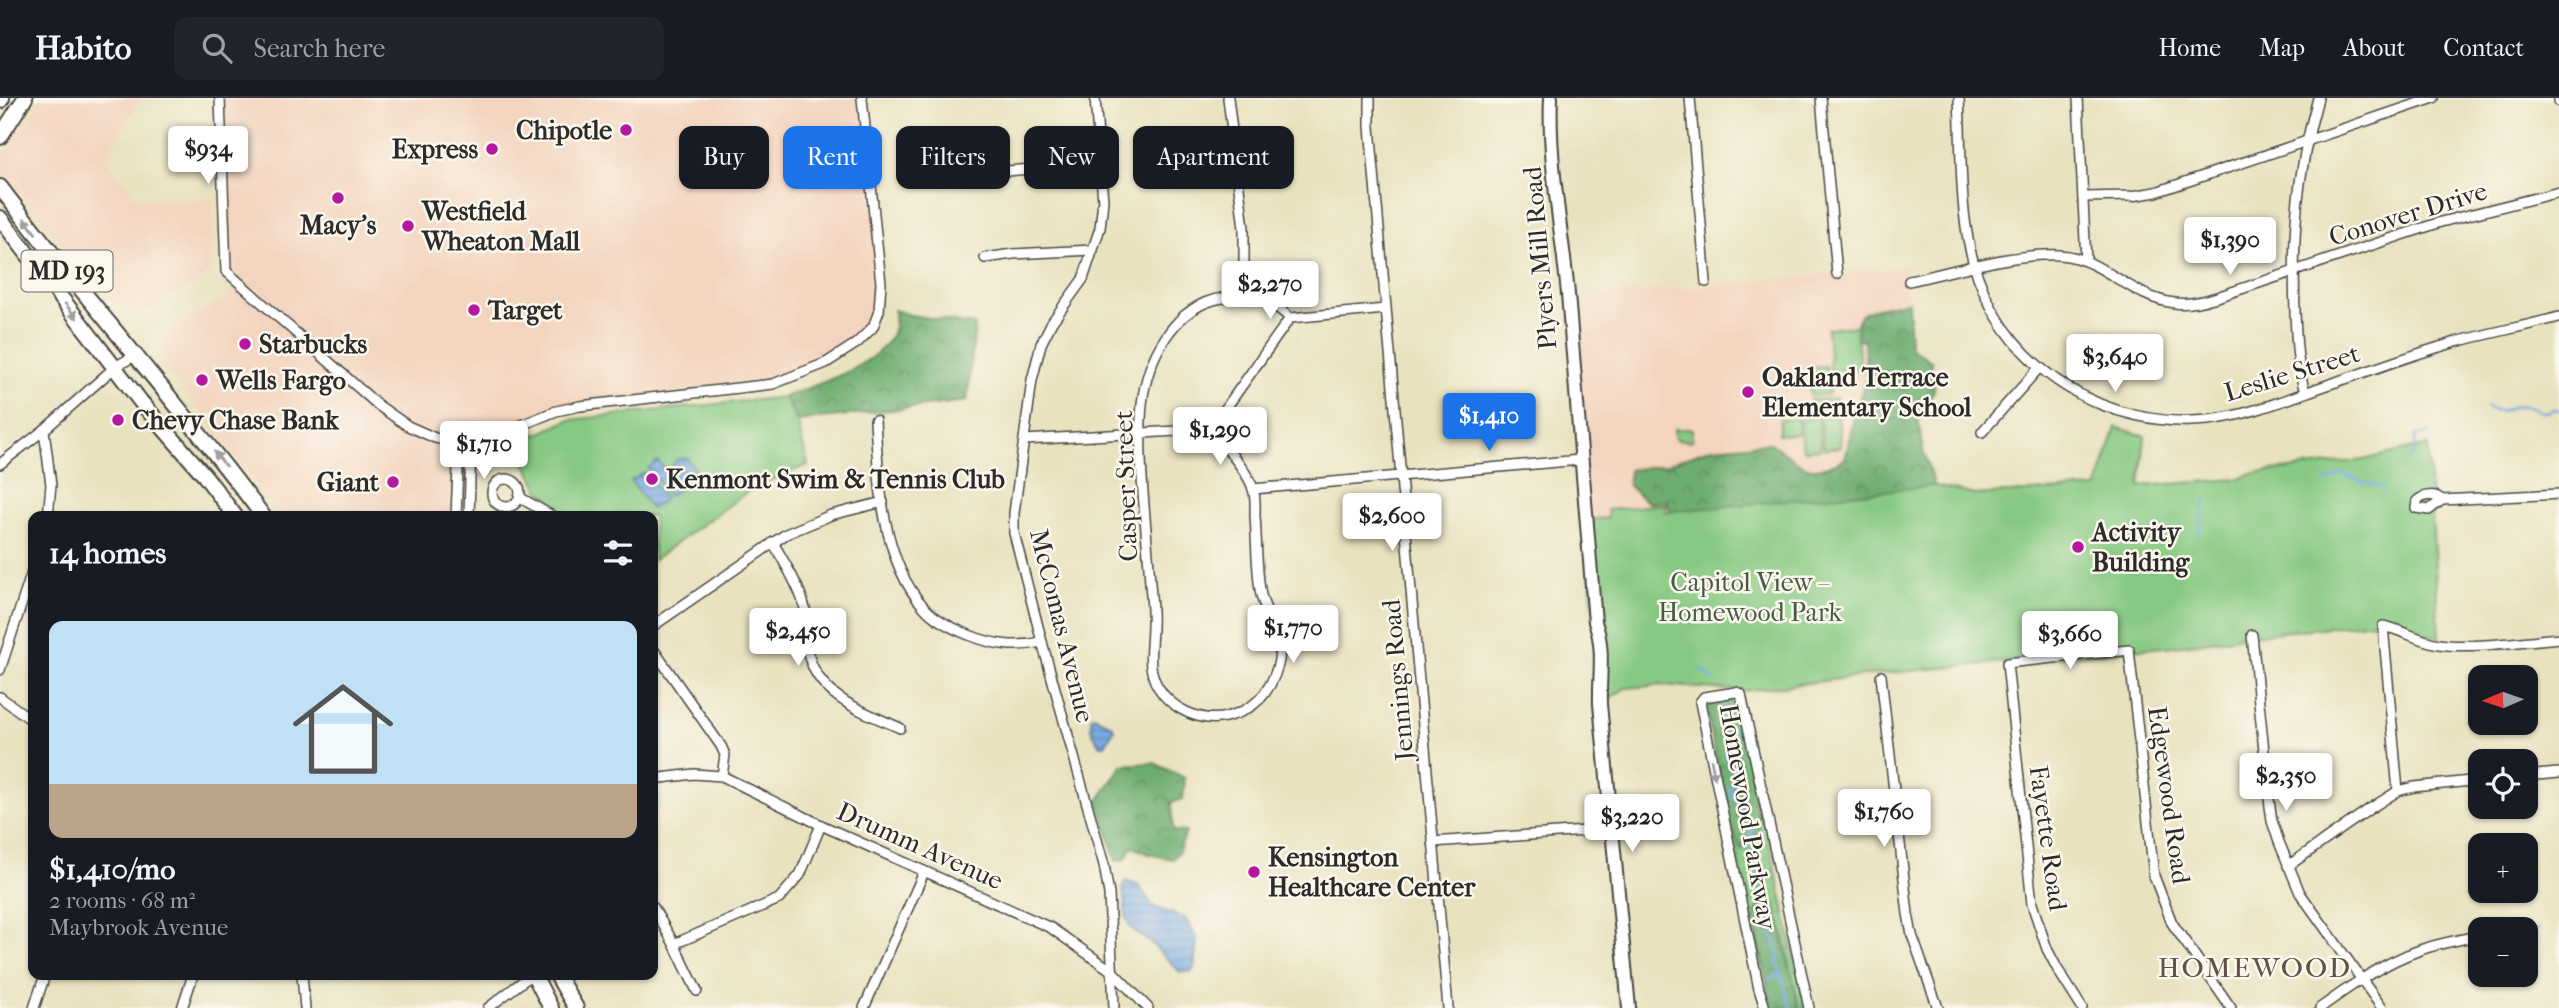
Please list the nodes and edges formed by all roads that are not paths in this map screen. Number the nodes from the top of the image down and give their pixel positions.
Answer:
1 (25, 98) edge
2 (220, 98) edge
3 (862, 98) edge
4 (1095, 98) edge
5 (1228, 98) edge
6 (1370, 98) edge
7 (1551, 98) edge
8 (1690, 98) edge
9 (1821, 98) edge
10 (1959, 98) edge
11 (2078, 98) edge
12 (2318, 98) edge
13 (2434, 98) edge
14 (1097, 126) edge
15 (0, 136) edge
16 (2306, 142) junction
17 (0, 187) edge
18 (1102, 189) edge
19 (2559, 192) edge
20 (2083, 197) junction
21 (0, 218) edge
22 (0, 225) edge
23 (15, 236) junction
24 (1093, 250) junction
25 (985, 258) dead end
26 (2086, 261) junction
27 (1975, 267) junction
28 (2293, 272) junction
29 (1837, 274) dead end
30 (1909, 281) dead end
31 (1706, 282) dead end
32 (1244, 296) junction
33 (1385, 309) junction
34 (2559, 317) edge
35 (1290, 318) junction
36 (136, 355) junction
37 (115, 368) junction
38 (2039, 368) junction
39 (2305, 392) junction
40 (875, 419) dead end
41 (1211, 429) junction
42 (44, 430) junction
43 (1982, 432) dead end
44 (1141, 433) junction
45 (1024, 440) junction
46 (459, 444) junction
47 (471, 444) junction
48 (1580, 460) junction
49 (0, 464) edge
50 (1401, 477) junction
51 (1253, 489) junction
52 (2559, 494) edge
53 (519, 497) dead end
54 (2442, 500) dead end
55 (883, 502) junction
56 (48, 511) edge
57 (231, 511) edge
58 (258, 511) edge
59 (456, 511) edge
60 (468, 511) edge
61 (543, 511) edge
62 (773, 542) junction
63 (28, 584) edge
64 (658, 622) edge
65 (2252, 635) dead end
66 (2559, 638) edge
67 (1042, 642) junction
68 (2129, 650) joint
69 (658, 656) edge
70 (0, 670) edge
71 (1881, 676) dead end
72 (0, 697) edge
73 (28, 717) edge
74 (900, 728) dead end
75 (2559, 773) edge
76 (2538, 775) edge
77 (722, 776) junction
78 (658, 778) edge
79 (2468, 781) edge
80 (2398, 791) junction
81 (821, 825) junction
82 (1613, 829) junction
83 (1433, 842) junction
84 (2288, 866) junction
85 (925, 872) junction
86 (658, 916) edge
87 (2468, 938) edge
88 (674, 944) junction
89 (1112, 971) junction
90 (2362, 978) junction
91 (43, 980) edge
92 (191, 980) edge
93 (302, 980) edge
94 (525, 980) edge
95 (535, 980) edge
96 (560, 980) edge
97 (697, 991) dead end
98 (34, 1008) edge
99 (182, 1008) edge
100 (305, 1008) edge
101 (488, 1008) edge
102 (551, 1008) edge
103 (576, 1008) edge
104 (864, 1008) edge
105 (1114, 1008) edge
106 (1149, 1008) edge
107 (1448, 1008) edge
108 (1629, 1008) edge
109 (1765, 1008) edge
110 (1809, 1008) edge
111 (1938, 1008) edge
112 (2082, 1008) edge
113 (2231, 1008) edge
114 (2320, 1008) edge
115 (2382, 1008) edge

1 - 15 main road
2 - 46 street
3 - 47 street
4 - 14 street, McComas Avenue
5 - 32 street
6 - 33 street, Jennings Road
7 - 48 street, Plyers Mill Road
8 - 31 street
9 - 29 street
10 - 27 street, Leslie Street
11 - 20 street
12 - 16 street
13 - 16 street
16 - 20 street
16 - 28 street
36 -> 17 main road, MD 193
18 - 24 street, McComas Avenue
19 - 28 street, Conover Drive
20 - 26 street
21 - 23 main road, MD 193
22 - 23 main road
23 -> 37 main road, MD 193
24 - 25 street
24 - 45 street, McComas Avenue
26 - 27 street, Conover Drive
26 - 28 street, Conover Drive
27 - 30 street, Conover Drive
27 - 38 street, Leslie Street
28 - 39 street
32 - 35 street, Casper Street
32 - 44 street, Casper Street
33 - 35 street
33 - 50 street, Jennings Road
34 - 39 street, Leslie Street
35 - 41 street
36 - 37 street
58 -> 36 main road, MD 193
37 - 42 street
37 - 57 main road, MD 193
38 - 39 street, Leslie Street
38 - 43 street
40 - 55 street
41 - 44 street
41 - 51 street
42 - 49 street
42 - 56 street
44 - 45 street
44 - 51 street, Casper Street
45 - 67 street, McComas Avenue
46 - 47 street
46 - 59 street
47 - 60 street
48 - 50 street
48 - 82 street, Plyers Mill Road
50 - 51 street
50 - 83 street, Jennings Road
52 - 54 street
53 - 61 street
55 - 62 street
55 - 67 street
62 - 64 street
62 - 74 street
63 - 70 street
65 - 84 street
66 - 80 street
67 - 89 street, McComas Avenue
68 - 112 street, Fayette Road
68 - 113 street, Edgewood Road
69 - 77 street
71 - 111 street
72 - 73 street
75 - 76 street
77 - 78 street, Drumm Avenue
77 - 81 street, Drumm Avenue
79 - 80 street
80 - 84 street
81 - 85 street, Drumm Avenue
81 - 88 street
82 - 83 street
82 - 108 street, Plyers Mill Road
83 - 107 street, Jennings Road
84 - 90 street
85 - 89 street, Drumm Avenue
85 - 104 street
86 - 88 street
87 - 90 street
88 - 97 street
89 - 105 street, McComas Avenue
89 - 106 street, Drumm Avenue
90 - 114 street
90 - 115 street
91 - 98 street
92 - 99 street
93 - 100 street
94 - 101 street
95 - 102 main road
96 - 103 main road
110 -> 109 street, Homewood Parkway

